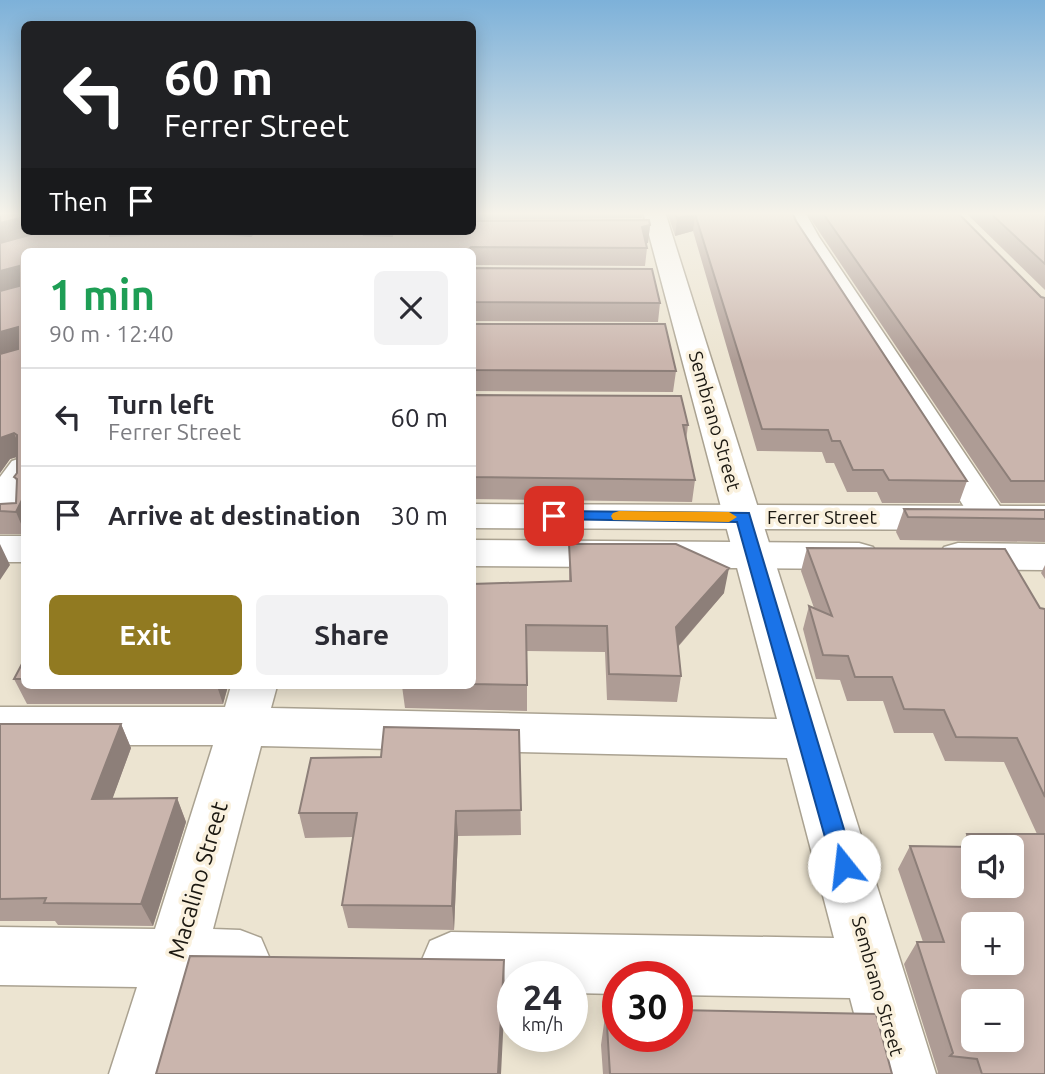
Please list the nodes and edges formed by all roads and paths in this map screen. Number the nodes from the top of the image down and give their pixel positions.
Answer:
1 (657, 262) edge
2 (824, 262) edge
3 (21, 472) edge
4 (0, 504) edge
5 (0, 513) edge
6 (21, 513) edge
7 (476, 516) edge
8 (989, 518) junction
9 (1045, 518) edge
10 (749, 536) junction
11 (0, 549) edge
12 (21, 549) edge
13 (476, 553) edge
14 (889, 556) edge
15 (929, 556) edge
16 (1027, 557) edge
17 (1033, 598) edge
18 (248, 706) edge
19 (0, 726) edge
20 (808, 738) junction
21 (0, 956) edge
22 (175, 958) junction
23 (287, 960) edge
24 (398, 961) edge
25 (873, 968) junction
26 (142, 1074) edge
27 (903, 1074) edge

1 - 10 street, Sembrano Street
2 - 8 street
3 - 4 street
5 - 6 street
7 - 10 street, Ferrer Street
8 - 9 street, Ferrer Street
8 - 10 street, Ferrer Street
10 - 13 street, Ferrer Street
10 - 14 street, Ferrer Street
10 - 20 street, Sembrano Street
11 - 12 street
15 - 16 street
16 - 17 street
18 - 19 street
18 - 20 street
18 - 22 street, Macalino Street
20 - 25 street, Sembrano Street
21 - 22 street
22 - 23 street
22 - 26 street, Macalino Street
24 - 25 street
25 - 27 street, Sembrano Street

